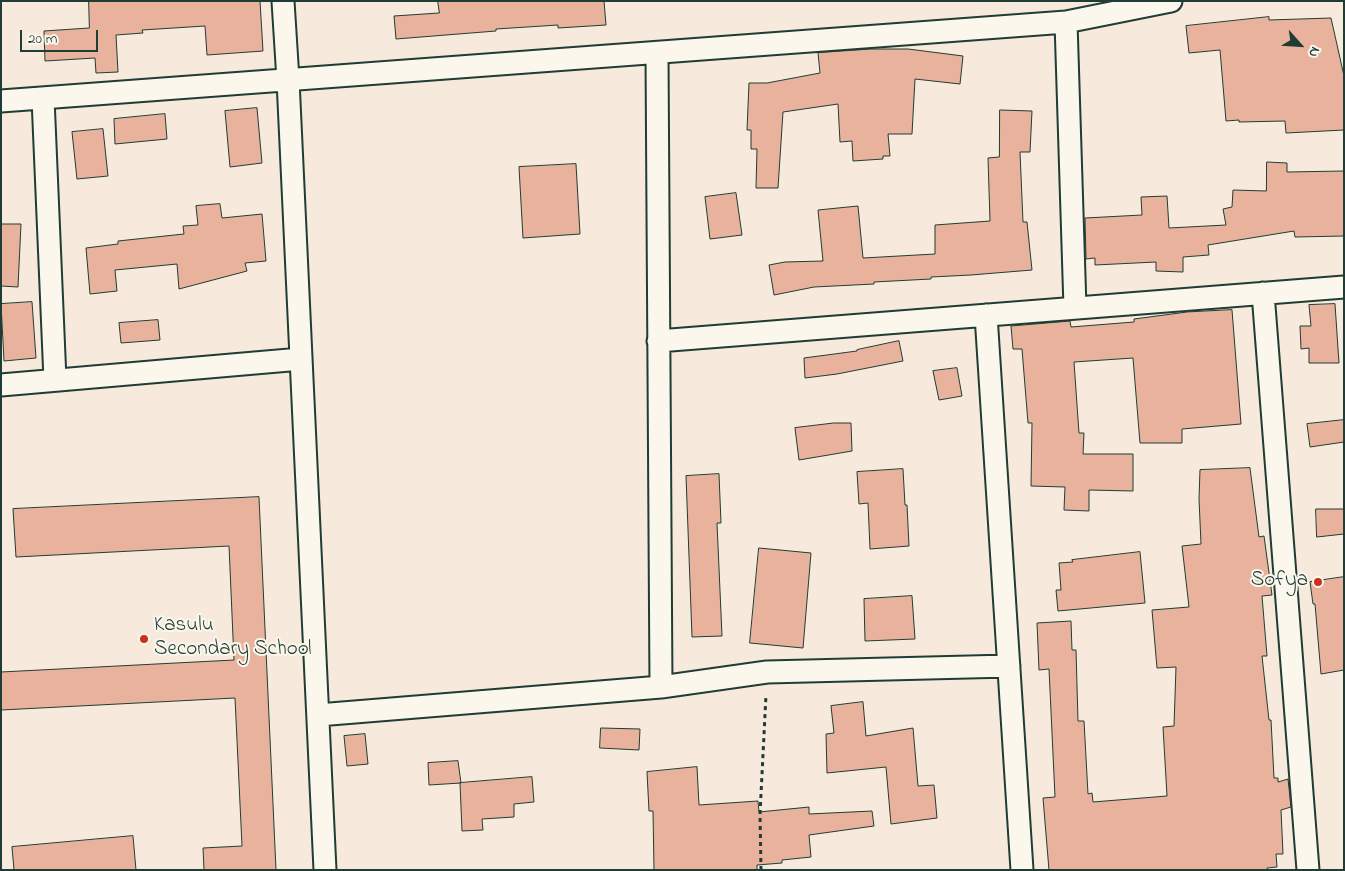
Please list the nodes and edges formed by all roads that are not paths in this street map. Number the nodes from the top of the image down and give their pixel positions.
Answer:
1 (283, 1) edge
2 (1170, 1) edge
3 (1066, 22) junction
4 (657, 54) junction
5 (288, 80) junction
6 (43, 98) junction
7 (1, 101) edge
8 (1344, 286) edge
9 (1263, 293) junction
10 (1075, 308) junction
11 (986, 315) junction
12 (658, 341) junction
13 (301, 358) junction
14 (55, 380) junction
15 (1, 385) edge
16 (1009, 666) junction
17 (661, 687) junction
18 (318, 715) junction
19 (325, 870) edge
20 (1022, 870) edge
21 (1308, 870) edge

1 - 5 street
2 - 3 street
3 - 4 street
3 - 10 street
4 - 5 street
4 - 12 street
5 - 6 street
5 - 13 street
6 - 7 street
6 - 14 street
8 - 9 street
9 - 10 street
9 - 21 street
10 - 11 street
11 - 12 street
11 - 16 street
12 - 17 street
13 - 14 street
13 - 18 street
14 - 15 street
16 - 17 street
16 - 20 street
17 - 18 street
18 - 19 street

